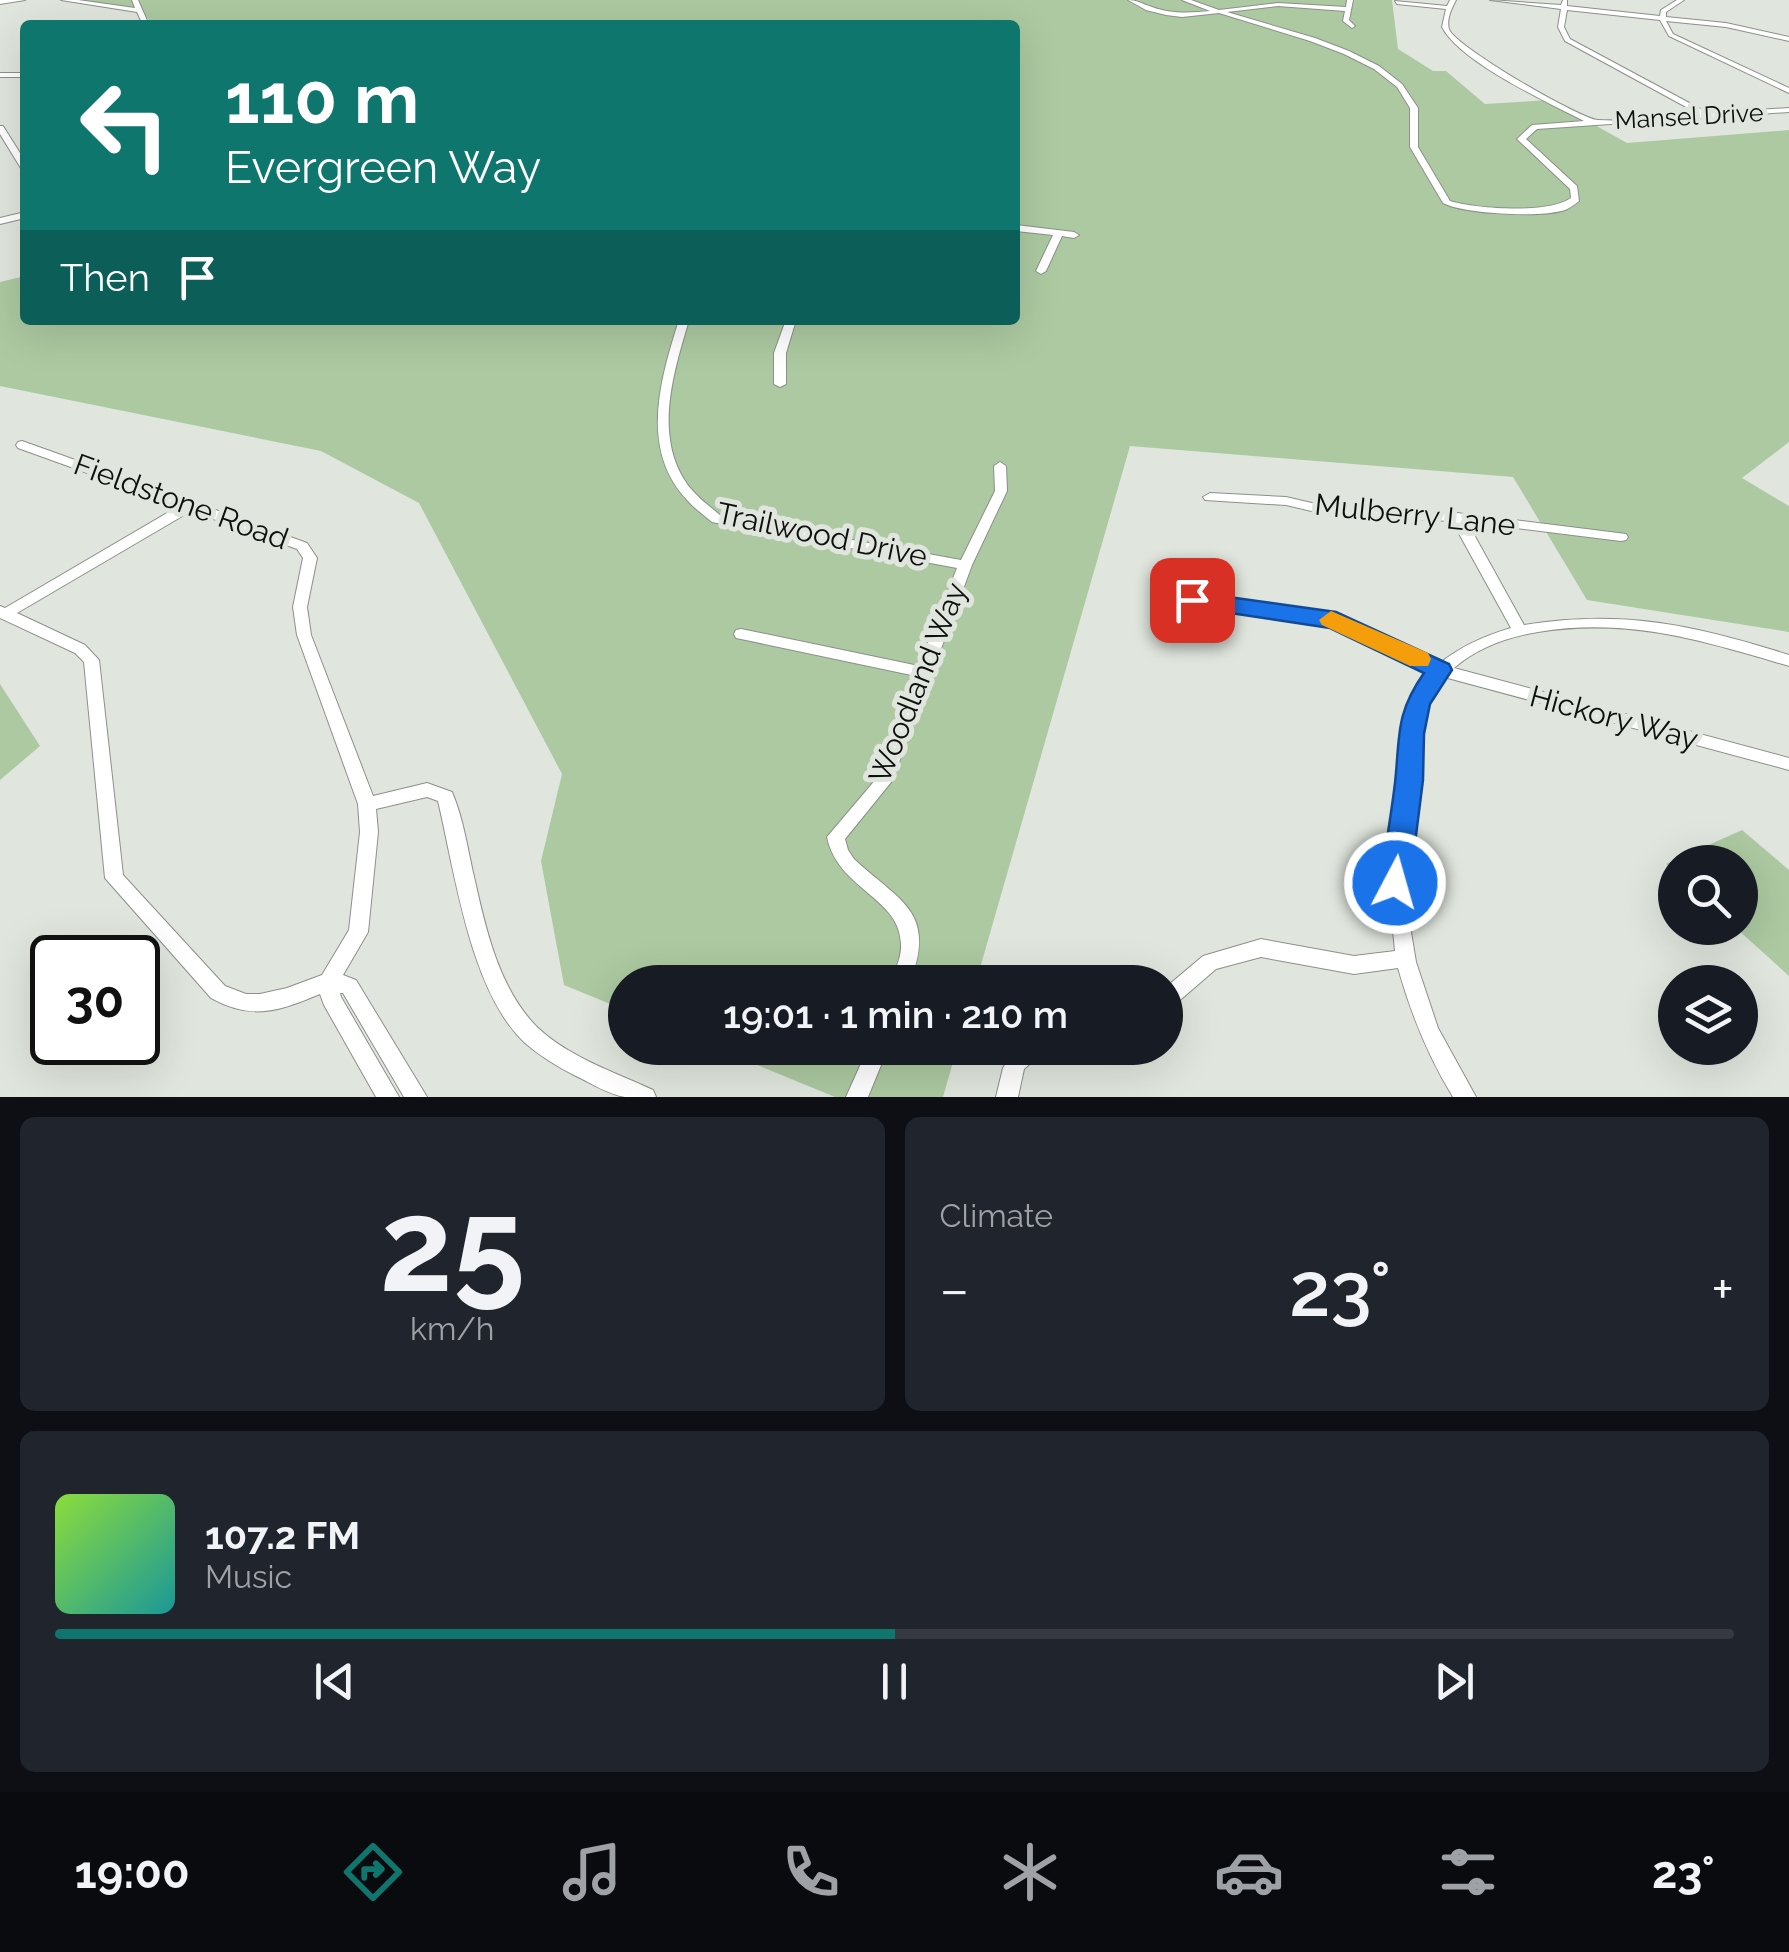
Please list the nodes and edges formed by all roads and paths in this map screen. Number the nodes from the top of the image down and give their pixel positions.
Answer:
1 (22, 0) edge
2 (64, 0) edge
3 (135, 0) edge
4 (1132, 0) edge
5 (1185, 0) edge
6 (1350, 0) edge
7 (1493, 0) edge
8 (1681, 0) edge
9 (0, 2) edge
10 (1284, 2) edge
11 (1397, 2) dead end
12 (1451, 4) edge
13 (1564, 4) edge
14 (138, 10) junction
15 (1347, 10) junction
16 (1220, 13) junction
17 (1662, 17) junction
18 (143, 20) edge
19 (1352, 26) dead end
20 (1789, 39) edge
21 (1789, 91) edge
22 (1789, 110) edge
23 (1706, 115) junction
24 (1589, 122) junction
25 (0, 128) edge
26 (20, 160) edge
27 (1020, 229) edge
28 (1059, 233) junction
29 (1074, 234) dead end
30 (1041, 271) dead end
31 (683, 325) edge
32 (789, 325) edge
33 (780, 384) dead end
34 (22, 444) dead end
35 (1000, 466) dead end
36 (1210, 497) dead end
37 (193, 504) junction
38 (1457, 518) junction
39 (1620, 538) dead end
40 (966, 565) junction
41 (1192, 600) dead end
42 (3, 612) edge
43 (1520, 631) junction
44 (741, 634) dead end
45 (1789, 661) edge
46 (1440, 670) junction
47 (926, 673) junction
48 (1789, 764) edge
49 (367, 804) junction
50 (1405, 958) junction
51 (906, 965) edge
52 (329, 981) junction
53 (1183, 985) edge
54 (871, 1065) edge
55 (1015, 1065) edge
56 (388, 1097) edge
57 (416, 1097) edge
58 (645, 1097) edge
59 (857, 1097) edge
60 (1007, 1097) edge
61 (1465, 1097) edge

1 - 9 street
2 - 14 street
3 - 14 street
4 - 16 street
5 - 16 street
6 - 15 street
7 - 13 street
8 - 17 street
10 - 15 street
10 - 16 street
11 - 12 street
12 - 24 street
13 - 17 street
13 - 23 street
14 - 18 street
15 - 19 street
16 - 24 street, Mansel Drive
17 - 20 street
17 - 21 street
22 - 23 street, Mansel Drive
23 - 24 street, Mansel Drive
25 - 26 street
27 - 28 street
28 - 29 street
28 - 30 street
31 - 40 street, Trailwood Drive
32 - 33 street
34 - 37 street, Fieldstone Road
35 - 40 street, Woodland Way
36 - 38 street, Mulberry Lane
37 - 42 street
37 - 49 street, Fieldstone Road
38 - 39 street, Mulberry Lane
38 - 43 street
40 - 47 street, Woodland Way
41 - 46 street, Hickory Way
42 - 52 street
43 - 45 street
43 - 46 street
44 - 47 street
46 - 48 street, Hickory Way
46 - 50 street
47 - 51 street, Woodland Way
49 - 52 street, Fieldstone Road
49 - 58 street
50 - 53 street
50 - 61 street
52 - 56 street
52 - 57 street
54 - 59 street
55 - 60 street

